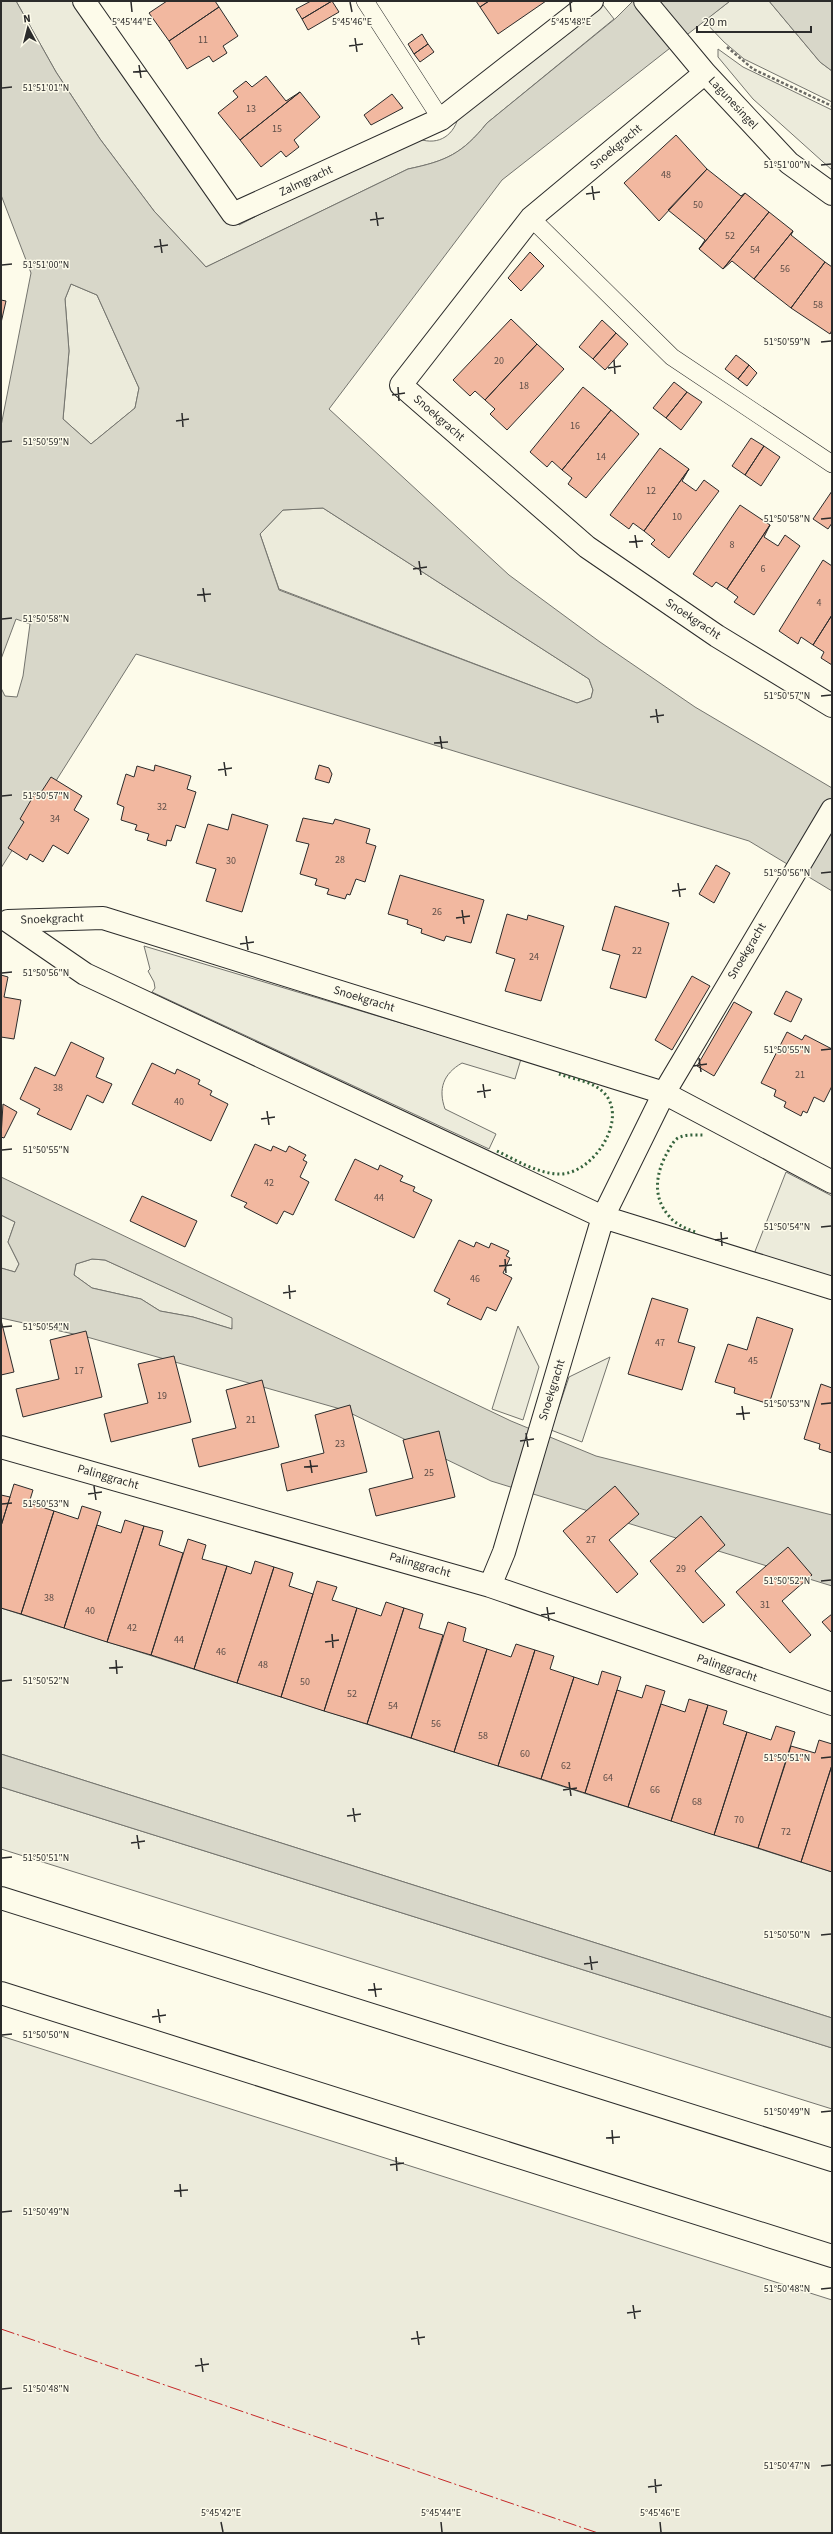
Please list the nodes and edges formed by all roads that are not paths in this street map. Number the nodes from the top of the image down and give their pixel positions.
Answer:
1 (84, 1) edge
2 (364, 1) edge
3 (592, 1) edge
4 (646, 1) edge
5 (705, 73) junction
6 (441, 119) junction
7 (832, 194) edge
8 (531, 218) junction
9 (832, 464) edge
10 (832, 706) edge
11 (832, 810) edge
12 (664, 1093) junction
13 (832, 1182) edge
14 (603, 1217) junction
15 (832, 1288) edge
16 (1, 1447) edge
17 (490, 1586) junction
18 (832, 1704) edge
19 (1, 1898) edge
20 (1, 1993) edge
21 (832, 2160) edge
22 (832, 2256) edge

1 - 6 main road, Zalmgracht
2 - 6 lane
3 - 6 main road, Zalmgracht
4 - 5 main road, Lagunesingel
5 - 7 main road, Lagunesingel
5 - 8 main road, Snoekgracht
8 - 9 lane
8 - 10 main road, Snoekgracht
11 - 12 main road, Snoekgracht
12 - 13 main road, Snoekgracht
12 - 14 main road, Snoekgracht
12 - 14 main road, Snoekgracht
14 - 15 main road, Snoekgracht
14 - 17 main road, Snoekgracht
16 - 17 main road, Palinggracht
17 - 18 main road, Palinggracht
19 - 21 main road
20 - 22 main road

